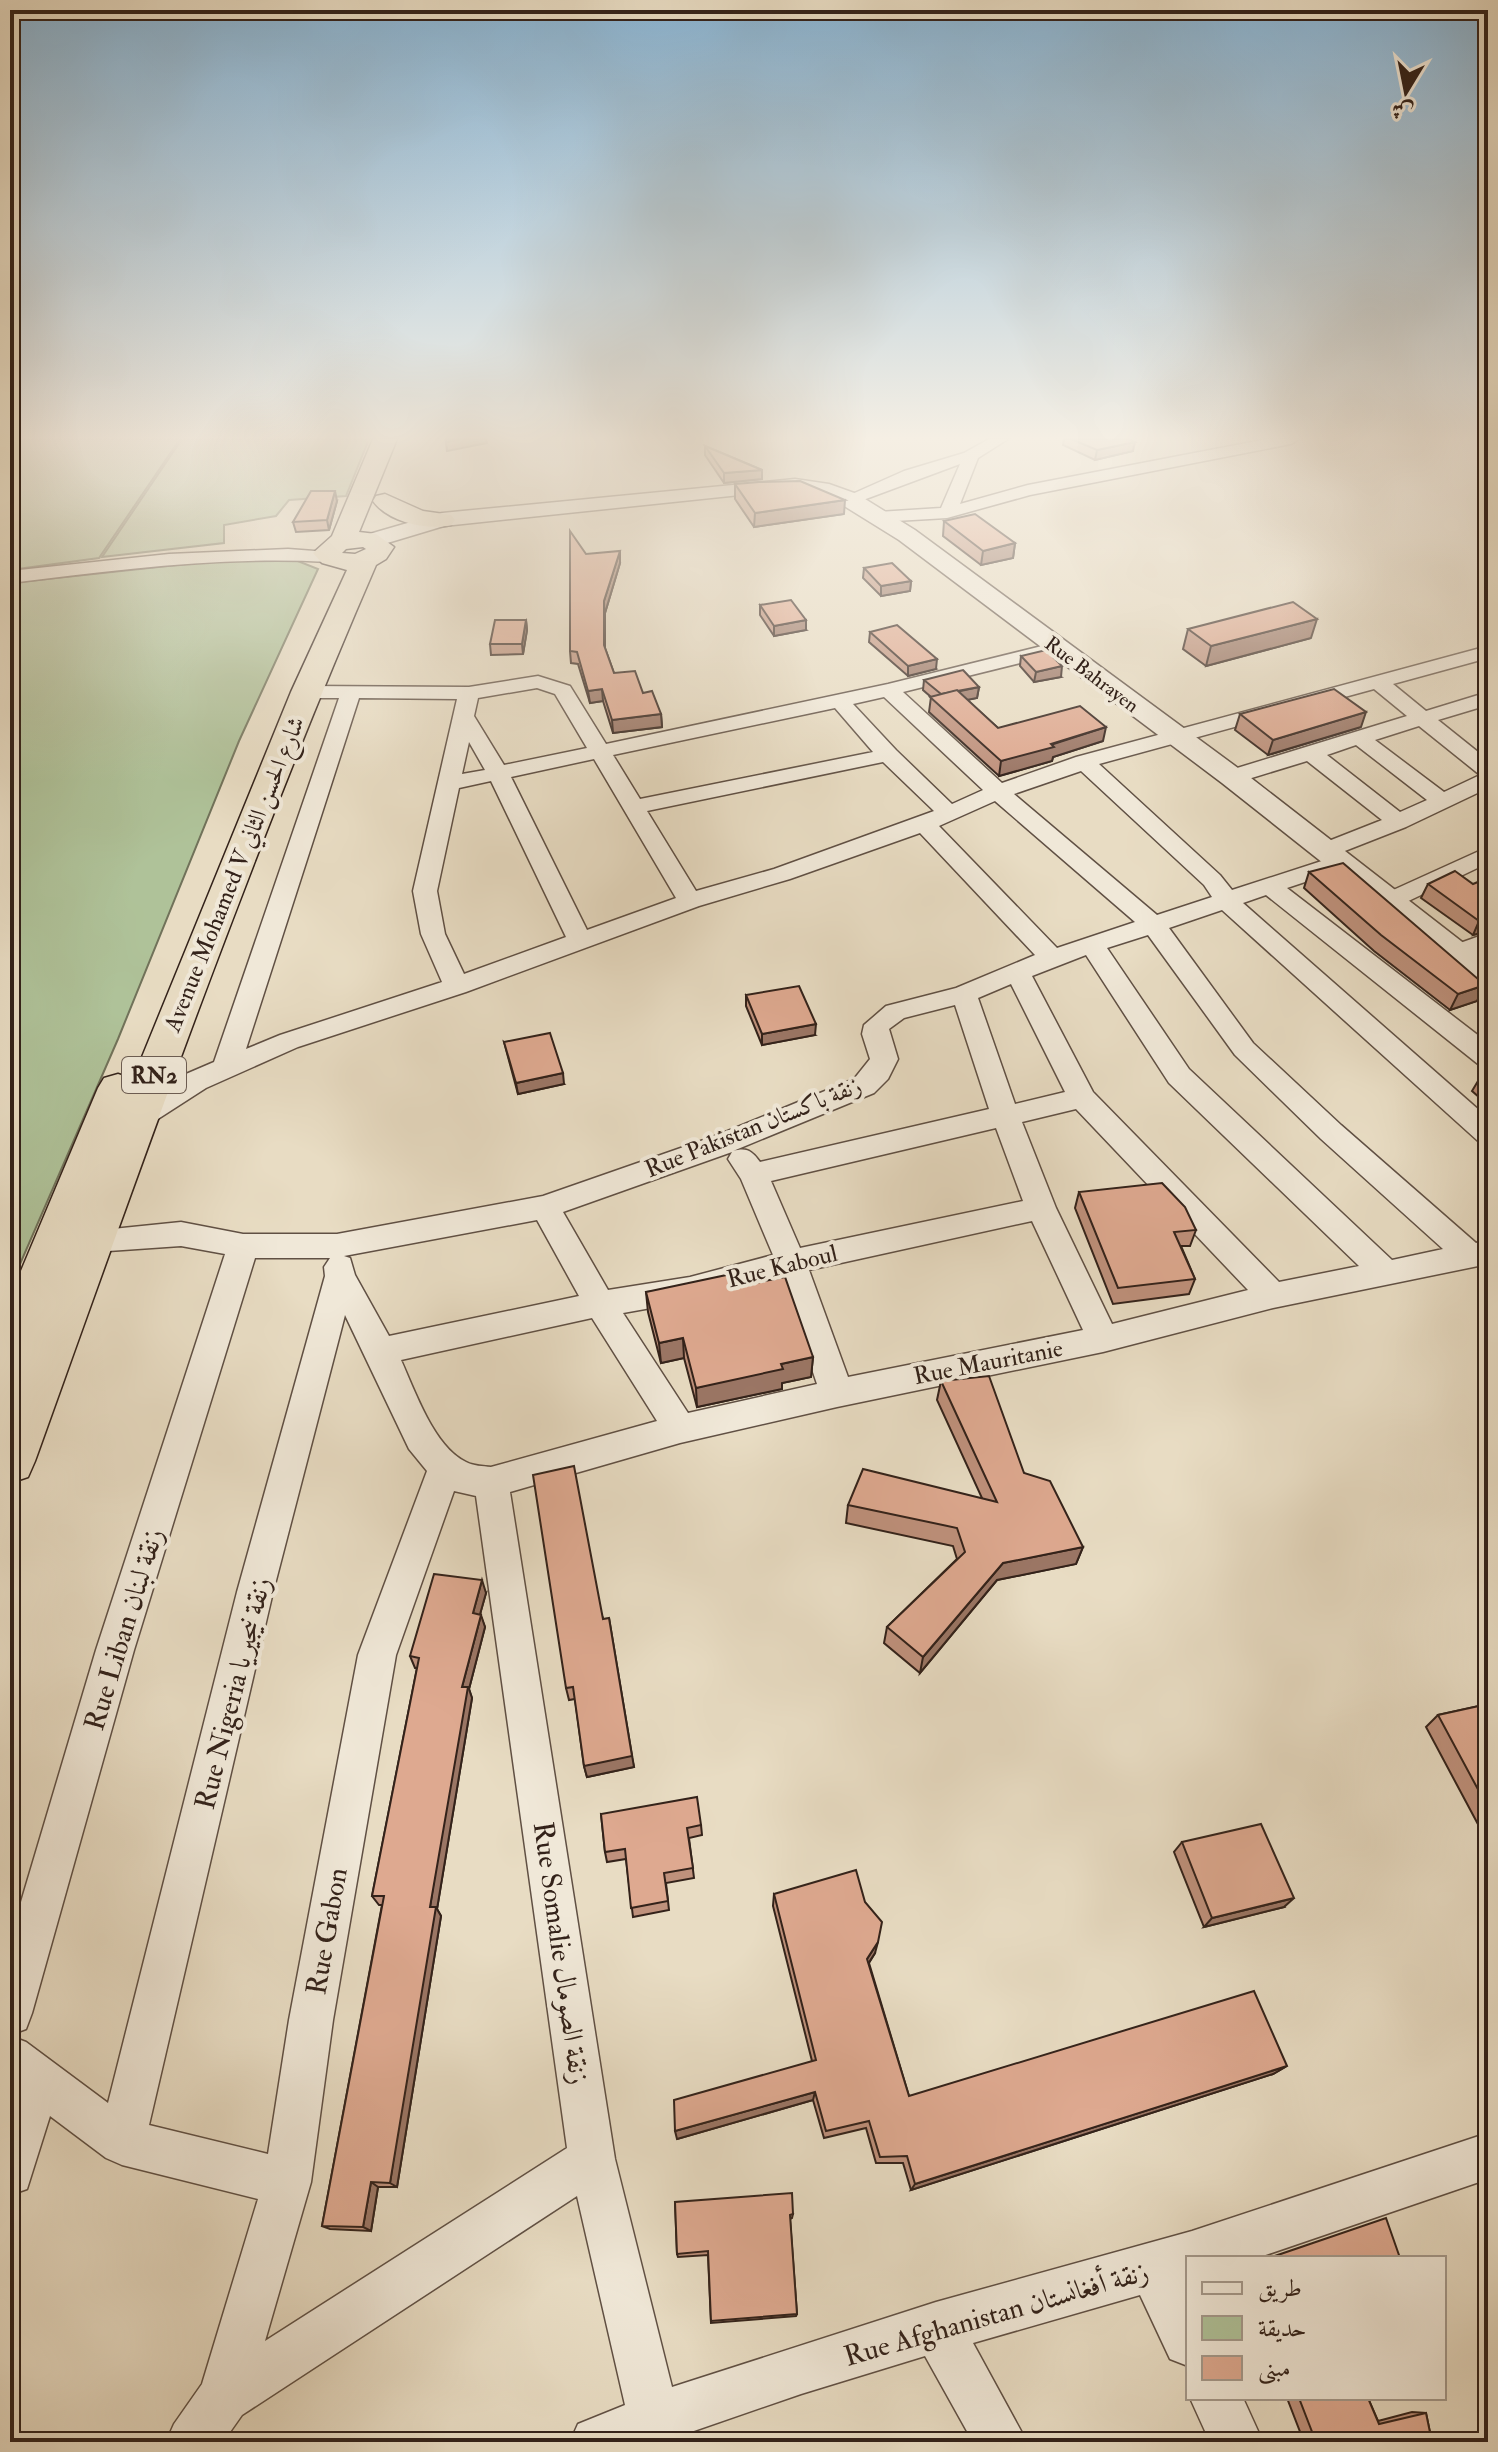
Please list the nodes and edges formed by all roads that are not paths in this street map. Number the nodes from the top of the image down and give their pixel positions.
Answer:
1 (304, 553) edge
2 (350, 553) edge
3 (351, 553) edge
4 (932, 553) edge
5 (10, 577) edge
6 (1058, 648) junction
7 (1488, 652) edge
8 (1376, 681) junction
9 (888, 690) junction
10 (306, 692) junction
11 (351, 693) junction
12 (1488, 698) edge
13 (839, 700) junction
14 (466, 704) junction
15 (1421, 720) junction
16 (1175, 735) junction
17 (1360, 738) junction
18 (598, 751) junction
19 (1310, 752) junction
20 (888, 755) junction
21 (1084, 762) junction
22 (1488, 771) edge
23 (497, 772) junction
24 (1232, 777) junction
25 (1488, 780) edge
26 (448, 784) junction
27 (998, 792) junction
28 (1442, 801) junction
29 (632, 807) junction
30 (950, 814) junction
31 (1398, 822) junction
32 (924, 824) junction
33 (1488, 854) edge
34 (1331, 857) junction
35 (1271, 887) junction
36 (690, 901) junction
37 (1227, 901) junction
38 (1389, 901) junction
39 (1154, 925) junction
40 (1488, 941) edge
41 (581, 942) junction
42 (1093, 946) junction
43 (1458, 953) junction
44 (1052, 958) junction
45 (1017, 971) junction
46 (1488, 978) edge
47 (457, 986) junction
48 (964, 994) junction
49 (1488, 1057) edge
50 (226, 1068) junction
51 (1082, 1098) junction
52 (1006, 1118) junction
53 (137, 1119) junction
54 (1488, 1134) edge
55 (728, 1142) junction
56 (754, 1174) junction
57 (545, 1207) junction
58 (1041, 1208) junction
59 (94, 1240) junction
60 (243, 1246) junction
61 (1480, 1254) edge
62 (338, 1261) junction
63 (791, 1262) junction
64 (1387, 1274) junction
65 (1273, 1296) junction
66 (600, 1304) junction
67 (1103, 1339) junction
68 (381, 1351) junction
69 (10, 1353) edge
70 (837, 1393) junction
71 (680, 1429) junction
72 (10, 1461) edge
73 (445, 1468) junction
74 (491, 1482) junction
75 (10, 2013) edge
76 (24, 2069) edge
77 (122, 2142) junction
78 (1488, 2156) edge
79 (592, 2159) junction
80 (10, 2172) edge
81 (287, 2182) junction
82 (1152, 2267) junction
83 (936, 2327) junction
84 (1186, 2337) edge
85 (224, 2397) junction
86 (1217, 2400) edge
87 (654, 2418) junction
88 (192, 2442) edge
89 (596, 2442) edge
90 (1001, 2442) edge
91 (1237, 2442) edge

1 - 5 street
2 - 69 highway, Avenue Mohamed V شارع الحسن الثاني / RN2
3 - 10 highway, Avenue Mohamed V شارع الحسن الثاني / RN2
4 - 6 street, Rue Bahrayen
6 - 9 street
6 - 16 street, Rue Bahrayen
7 - 8 street
8 - 15 street
8 - 16 street
9 - 13 street
9 - 27 street
10 - 11 street
10 - 53 highway, Avenue Mohamed V شارع الحسن الثاني / RN2
11 - 14 street
11 - 50 street
12 - 15 street
13 - 18 street
13 - 20 street
14 - 18 street
14 - 23 street
14 - 26 street
15 - 17 street
15 - 22 street
16 - 21 street
16 - 24 street, Rue Bahrayen
17 - 19 street
17 - 28 street
18 - 23 street
18 - 29 street
19 - 24 street
19 - 31 street
20 - 29 street
20 - 30 street
21 - 27 street
21 - 37 street
23 - 26 street
23 - 41 street
24 - 34 street, Rue Bahrayen
25 - 28 street, Rue Pakistan زنقة باكستان
26 - 47 street
27 - 30 street
27 - 39 street
28 - 31 street, Rue Pakistan زنقة باكستان
29 - 36 street
30 - 32 street
31 - 34 street, Rue Pakistan زنقة باكستان
32 - 36 street
32 - 44 street
33 - 38 street
34 - 35 street, Rue Pakistan زنقة باكستان
34 - 38 street, Rue Bahrayen
35 - 37 street, Rue Pakistan زنقة باكستان
35 - 49 street
36 - 41 street
37 - 39 street, Rue Pakistan زنقة باكستان
37 - 54 street
38 - 43 street, Rue Bahrayen
39 - 42 street, Rue Pakistan زنقة باكستان
39 - 61 street
40 - 43 street
41 - 47 street
42 - 44 street, Rue Pakistan زنقة باكستان
42 - 64 street
43 - 46 street, Rue Bahrayen
44 - 45 street, Rue Pakistan زنقة باكستان
45 - 48 street, Rue Pakistan زنقة باكستان
45 - 51 street
47 - 50 street
48 - 52 street
48 - 55 street, Rue Pakistan زنقة باكستان
50 - 53 street
51 - 52 street
51 - 65 street
52 - 56 street
52 - 58 street
53 - 59 highway, Avenue Mohamed V شارع الحسن الثاني / RN2
55 - 56 street
55 - 57 street, Rue Pakistan زنقة باكستان
56 - 63 street
57 - 62 street, Rue Pakistan زنقة باكستان
57 - 66 street
58 - 63 street, Rue Kaboul
58 - 67 street
59 - 60 street, Rue Pakistan زنقة باكستان
59 - 72 highway, Avenue Mohamed V شارع الحسن الثاني / RN2
60 - 62 street, Rue Pakistan زنقة باكستان
60 - 75 street, Rue Liban زنقة لبنان
61 - 64 street, Rue Mauritanie
62 - 68 street
62 - 77 street, Rue Nigeria زنقة نيجيريا
63 - 66 street, Rue Kaboul
63 - 70 street
64 - 65 street, Rue Mauritanie
65 - 67 street, Rue Mauritanie
66 - 68 street, Rue Kaboul
66 - 71 street
67 - 70 street, Rue Mauritanie
68 - 73 street
70 - 71 street, Rue Mauritanie
71 - 74 street, Rue Mauritanie
73 - 74 street
73 - 81 street, Rue Gabon
74 - 79 street, Rue Somalie زنقة الصومال
76 - 77 street
76 - 80 street
77 - 81 street
78 - 82 street, Rue Afghanistan زنقة أفغانستان
79 - 85 street
79 - 87 street, Rue Somalie زنقة الصومال
81 - 85 street, Rue Gabon
82 - 83 street, Rue Afghanistan زنقة أفغانستان
82 - 84 street
83 - 87 street, Rue Afghanistan زنقة أفغانستان
83 - 90 street
85 - 88 street
86 - 91 street
87 - 89 street, Rue Afghanistan زنقة أفغانستان

